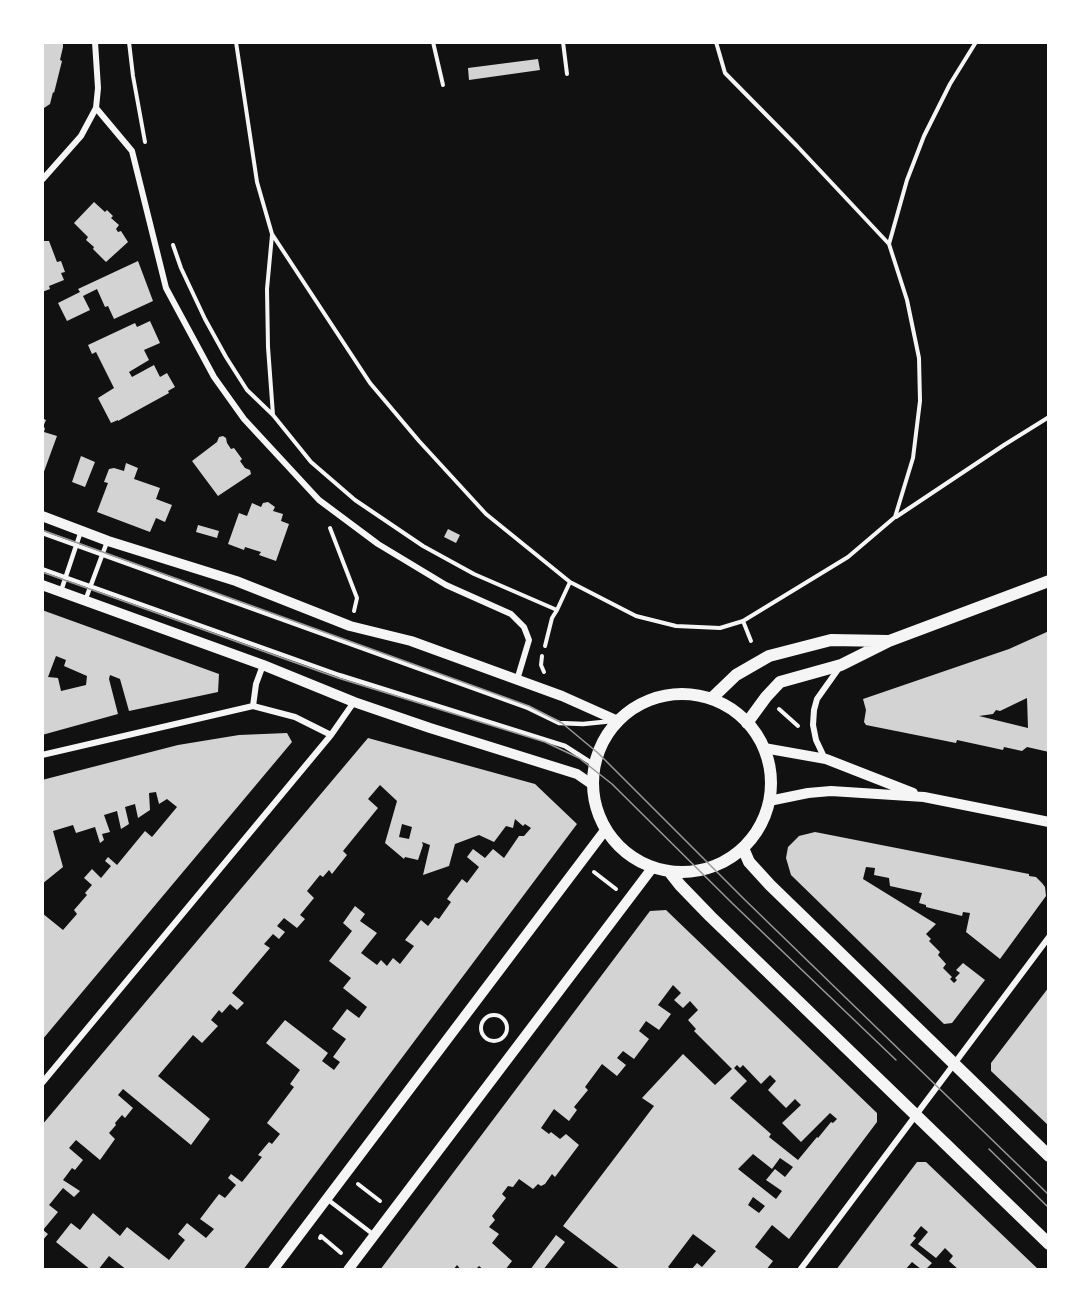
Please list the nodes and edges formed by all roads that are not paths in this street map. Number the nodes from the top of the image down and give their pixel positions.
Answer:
1 (95, 42) edge
2 (96, 108) junction
3 (42, 180) edge
4 (42, 516) edge
5 (81, 531) junction
6 (42, 533) edge
7 (108, 541) junction
8 (76, 545) junction
9 (102, 555) junction
10 (42, 569) edge
11 (66, 578) junction
12 (1046, 581) edge
13 (42, 585) edge
14 (91, 586) junction
15 (60, 592) junction
16 (85, 601) junction
17 (889, 641) junction
18 (262, 665) junction
19 (841, 665) junction
20 (517, 680) junction
21 (711, 699) junction
22 (354, 702) junction
23 (253, 706) junction
24 (618, 721) junction
25 (747, 723) junction
26 (331, 735) junction
27 (764, 748) junction
28 (42, 755) edge
29 (826, 759) junction
30 (594, 769) junction
31 (593, 785) junction
32 (924, 797) junction
33 (769, 801) junction
34 (1049, 822) edge
35 (606, 829) junction
36 (743, 848) junction
37 (653, 867) junction
38 (669, 871) junction
39 (1049, 937) edge
40 (955, 1064) junction
41 (42, 1083) edge
42 (916, 1115) junction
43 (1049, 1156) edge
44 (327, 1198) junction
45 (374, 1235) junction
46 (1049, 1244) edge
47 (273, 1270) edge
48 (348, 1270) edge
49 (800, 1270) edge

1 - 2 street
2 - 3 street
2 - 20 street
4 - 5 street
5 - 7 street
5 - 8 lane
6 - 8 lane
7 - 9 lane
7 - 20 street
8 - 9 lane
8 - 11 lane
9 - 14 lane
9 - 24 lane
10 - 11 lane
11 - 14 lane
11 - 15 lane
12 - 17 main road
13 - 15 street
14 - 16 lane
14 - 30 lane
15 - 16 street
16 - 18 street
17 - 19 main road
17 - 21 main road
18 - 22 street
18 - 23 street
19 - 25 main road
19 - 29 street
20 - 24 street
21 - 24 main road
21 - 25 main road
22 - 26 street
22 - 31 street
23 - 26 street
23 - 28 street
24 - 30 main road
25 - 27 main road
26 - 41 street
27 - 29 street
27 - 33 main road
29 - 32 street
30 - 31 main road
31 - 35 main road
32 - 33 street
32 - 34 street
33 - 36 main road
35 - 37 main road
35 - 44 street
36 - 38 main road
36 - 40 main road
37 - 38 main road
37 - 45 street
38 - 42 main road
39 - 40 street
40 - 42 street
40 - 43 main road
42 - 46 main road
42 - 49 street
44 - 45 lane
44 - 47 street
45 - 48 street

